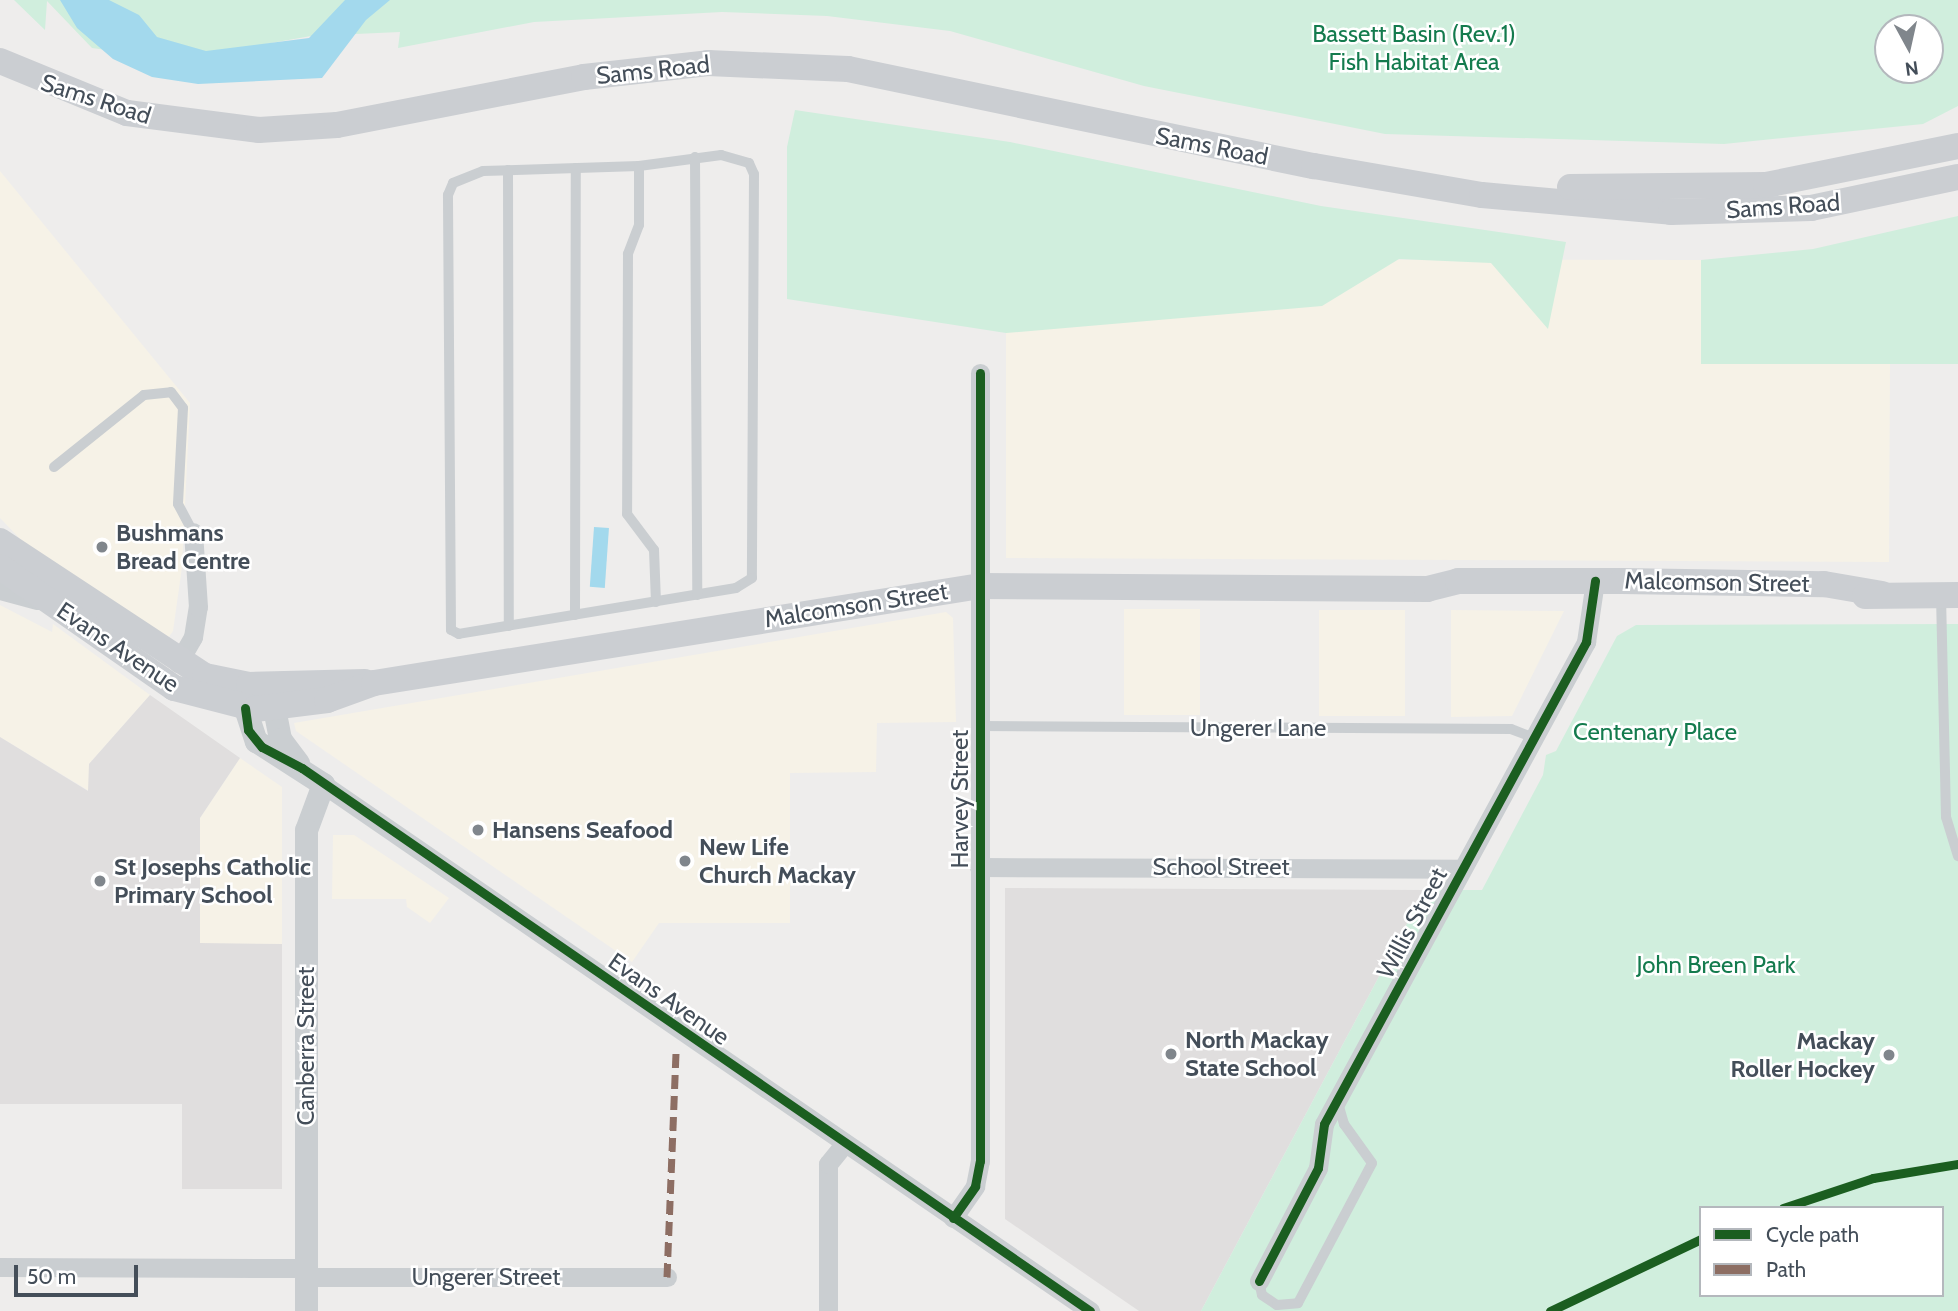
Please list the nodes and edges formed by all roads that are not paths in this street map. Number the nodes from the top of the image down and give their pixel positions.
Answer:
1 (0, 61) edge
2 (1958, 146) edge
3 (695, 157) junction
4 (639, 166) junction
5 (1314, 166) junction
6 (576, 168) junction
7 (508, 170) junction
8 (1958, 177) edge
9 (980, 373) dead end
10 (54, 467) dead end
11 (193, 533) joint
12 (0, 541) edge
13 (0, 567) edge
14 (980, 586) junction
15 (0, 588) edge
16 (1595, 589) junction
17 (696, 595) junction
18 (1950, 595) edge
19 (48, 600) junction
20 (656, 602) junction
21 (198, 607) junction
22 (575, 615) junction
23 (509, 626) junction
24 (178, 663) junction
25 (208, 684) junction
26 (263, 699) junction
27 (980, 726) junction
28 (1534, 738) junction
29 (323, 784) junction
30 (1958, 856) edge
31 (979, 867) junction
32 (1462, 869) junction
33 (1338, 1102) junction
34 (845, 1143) junction
35 (953, 1218) junction
36 (0, 1267) edge
37 (306, 1272) junction
38 (667, 1277) dead end
39 (1259, 1281) joint
40 (306, 1311) edge
41 (828, 1311) edge
42 (1090, 1311) edge

1 - 5 main road, Sams Road
2 - 5 main road, Sams Road
3 - 4 lane
3 - 17 lane
3 - 17 lane
4 - 6 lane
4 - 20 lane
5 - 8 main road, Sams Road
6 - 7 lane
6 - 22 lane
7 - 23 lane
7 - 23 lane
9 - 14 street, Harvey Street
10 - 11 lane
11 - 21 street
12 - 24 main road, Evans Avenue
13 - 19 main road, Evans Avenue
14 - 16 main road, Malcomson Street
14 - 26 main road, Malcomson Street
14 - 27 street, Harvey Street
15 - 19 street
16 - 18 main road, Malcomson Street
16 - 28 street, Willis Street
17 - 20 lane
18 - 30 lane
19 - 25 main road, Evans Avenue
20 - 22 lane
21 - 24 street
21 - 25 street
22 - 23 lane
24 - 25 main road
25 - 26 main road, Evans Avenue
25 - 26 main road
26 - 29 street, Evans Avenue
27 - 28 lane, Ungerer Lane
27 - 31 street, Harvey Street
28 - 32 street, Willis Street
29 - 34 street, Evans Avenue
29 - 37 street, Canberra Street
31 - 32 street, School Street
31 - 35 street, Harvey Street
32 - 33 street, Willis Street
33 - 39 street, Willis Street
33 - 39 lane
34 - 35 street, Evans Avenue
34 - 41 street
35 - 42 street, Evans Avenue
36 - 37 street, Ungerer Street
37 - 38 street, Ungerer Street
37 - 40 street, Canberra Street

